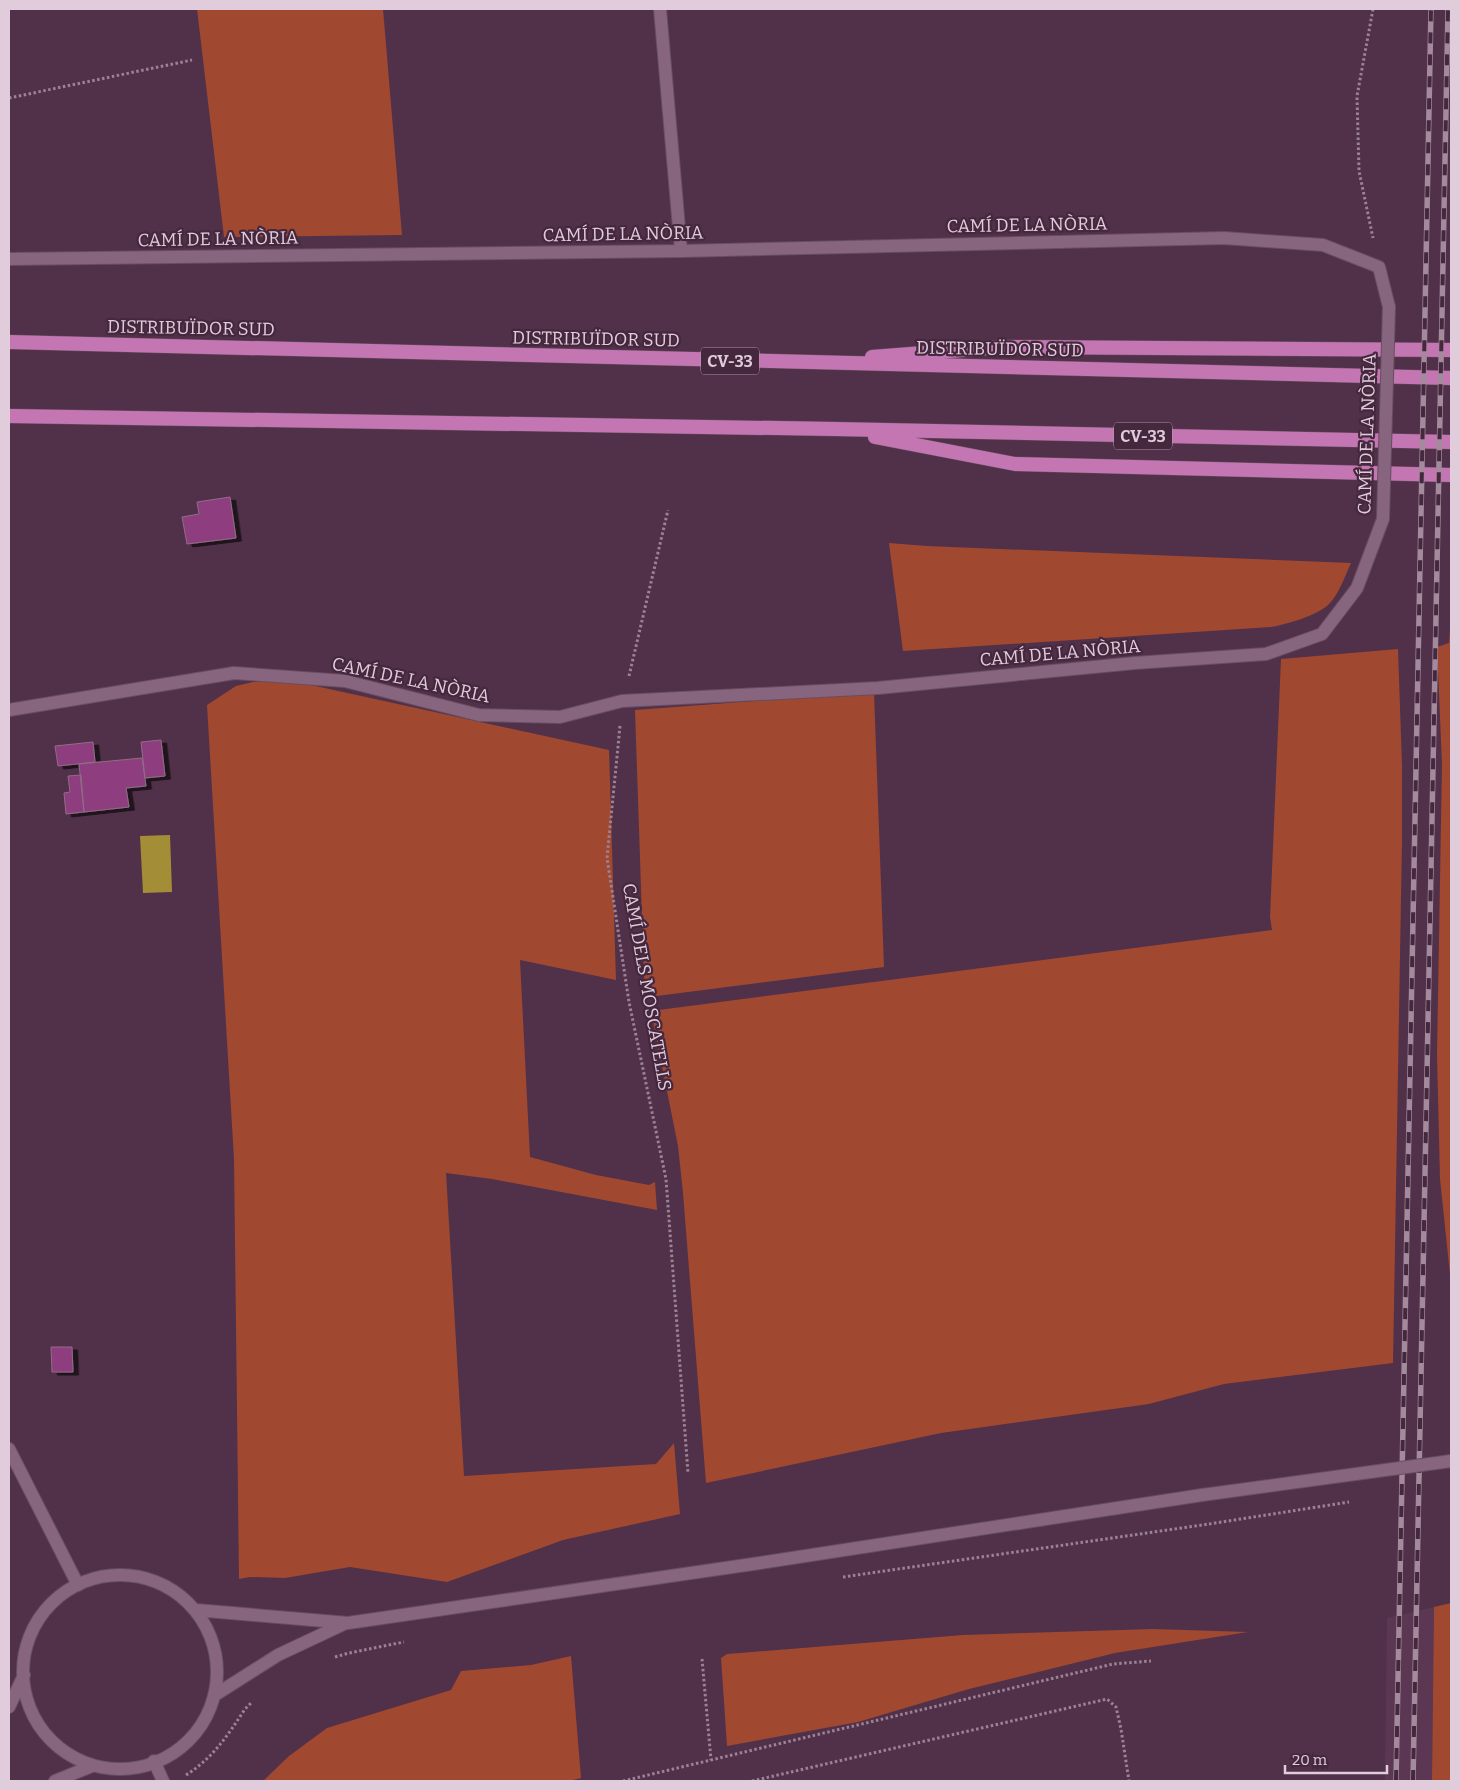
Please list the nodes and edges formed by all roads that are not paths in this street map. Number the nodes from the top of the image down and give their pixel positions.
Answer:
1 (660, 9) edge
2 (681, 251) junction
3 (9, 259) edge
4 (9, 342) edge
5 (1451, 350) edge
6 (793, 363) junction
7 (1451, 378) edge
8 (9, 416) edge
9 (835, 429) junction
10 (1451, 442) edge
11 (1451, 474) edge
12 (9, 710) edge
13 (9, 1449) edge
14 (1451, 1461) edge
15 (78, 1585) junction
16 (196, 1610) junction
17 (348, 1622) junction
18 (24, 1675) junction
19 (215, 1695) junction
20 (9, 1708) edge
21 (154, 1761) junction
22 (92, 1766) junction
23 (56, 1781) edge
24 (163, 1781) edge

1 - 2 street
2 - 3 street, CAMÍ DE LA NÒRIA
2 - 12 street, CAMÍ DE LA NÒRIA, bridge
4 - 6 highway, DISTRIBUÏDOR SUD / CV-33
5 - 6 highway
6 - 7 highway, DISTRIBUÏDOR SUD / CV-33
8 - 9 highway, CV-33
9 - 10 highway, CV-33
9 - 11 highway
13 - 15 street
14 - 17 street, bridge
15 - 16 street
15 - 18 street
16 - 17 street
16 - 19 street
17 - 19 street
18 - 20 street
18 - 22 street
19 - 21 street
21 - 22 street
21 - 24 street
22 - 23 street

